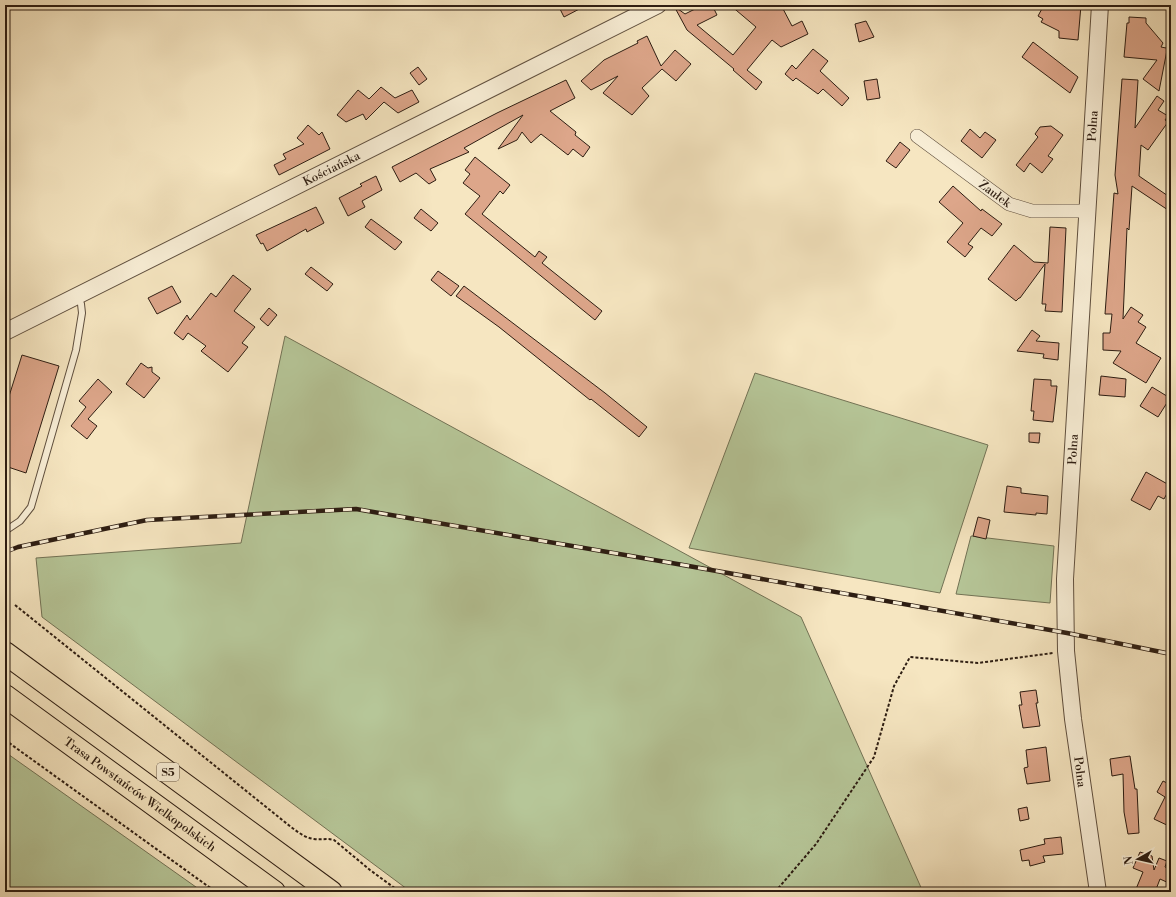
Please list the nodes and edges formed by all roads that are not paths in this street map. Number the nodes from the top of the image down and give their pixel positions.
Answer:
1 (658, 5) edge
2 (1100, 5) edge
3 (917, 136) dead end
4 (1087, 212) junction
5 (78, 296) junction
6 (5, 332) edge
7 (5, 531) edge
8 (5, 653) edge
9 (5, 696) edge
10 (274, 892) edge
11 (331, 892) edge
12 (1098, 892) edge

1 - 5 street, Kościańska
2 - 4 street, Polna
3 - 4 street, Zaułek
4 - 12 street, Polna
5 - 6 street, Kościańska
5 - 7 lane
8 - 11 highway, S5
9 - 10 highway, Trasa Powstańców Wielkopolskich

